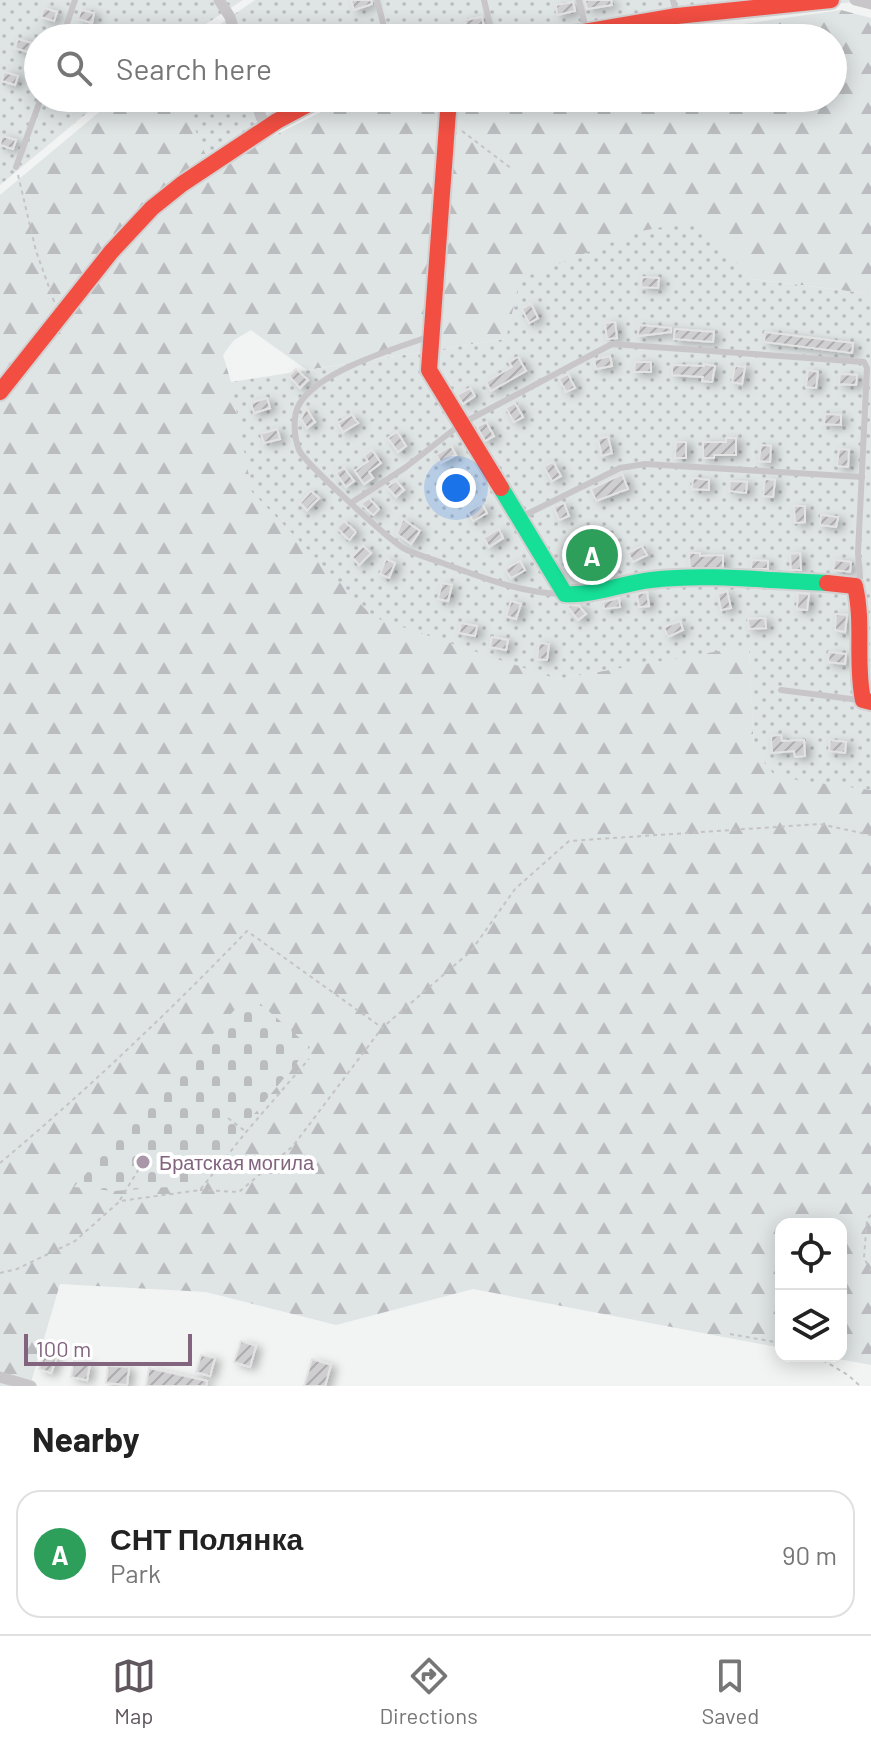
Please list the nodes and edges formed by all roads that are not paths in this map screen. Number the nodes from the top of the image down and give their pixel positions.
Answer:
1 (75, 0) edge
2 (219, 0) edge
3 (377, 0) edge
4 (484, 0) edge
5 (579, 0) edge
6 (831, 0) edge
7 (855, 0) edge
8 (758, 3) edge
9 (871, 4) edge
10 (675, 8) edge
11 (67, 24) edge
12 (232, 24) edge
13 (383, 24) edge
14 (490, 24) edge
15 (585, 24) edge
16 (619, 24) edge
17 (36, 112) edge
18 (259, 112) edge
19 (295, 112) edge
20 (448, 112) edge
21 (268, 127) junction
22 (16, 167) road end
23 (432, 336) junction
24 (0, 392) edge
25 (461, 424) junction
26 (862, 477) junction
27 (351, 503) junction
28 (519, 518) junction
29 (855, 586) junction
30 (565, 594) junction
31 (781, 690) dead end
32 (867, 701) edge
33 (0, 1377) edge
34 (31, 1386) edge

1 - 11 lane
2 - 12 street
3 - 13 lane
4 - 14 lane
5 - 15 lane
6 - 8 street
7 - 9 street
8 - 10 street
10 - 16 street
17 - 22 lane
18 - 21 street
19 - 21 street
20 - 23 street
21 - 24 street
23 - 25 street
23 - 27 lane
25 - 26 lane
25 - 27 lane
25 - 28 street
26 - 28 lane
26 - 29 lane
27 - 30 lane
28 - 30 street
29 - 30 street
29 - 32 street
31 - 32 lane
33 - 34 street

